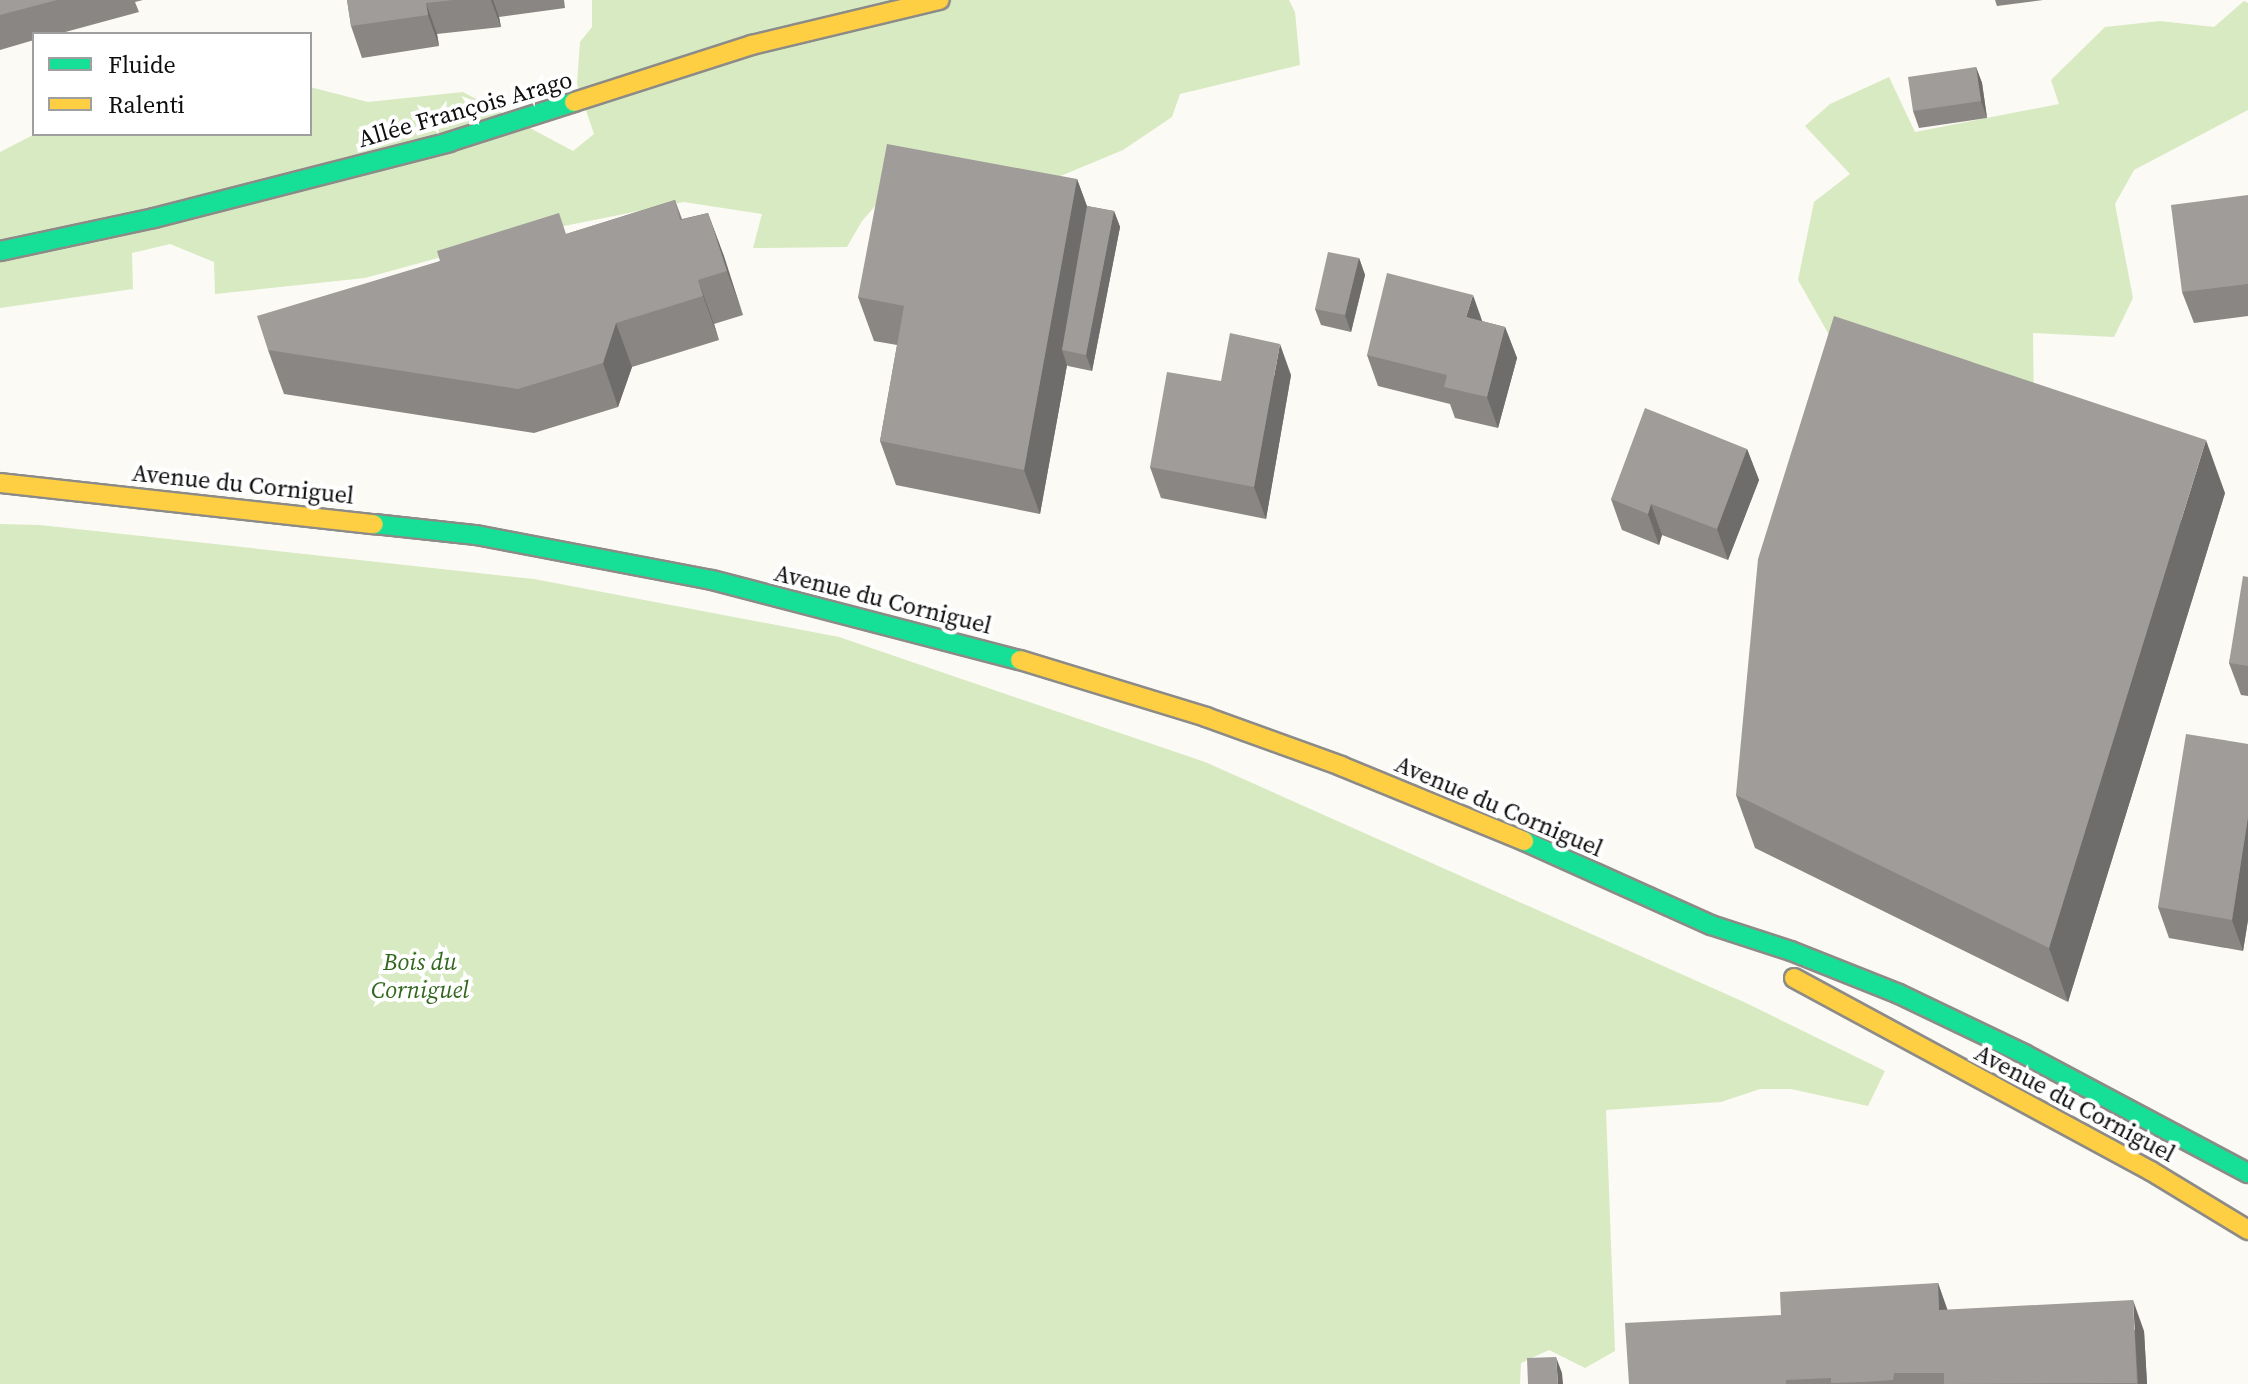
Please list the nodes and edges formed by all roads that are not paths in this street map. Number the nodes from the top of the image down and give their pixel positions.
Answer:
1 (940, 0) edge
2 (0, 251) edge
3 (0, 483) edge
4 (1711, 925) junction
5 (2248, 1173) edge
6 (2248, 1230) edge

1 - 2 street, Allée François Arago
3 - 4 street, Avenue du Corniguel
4 - 5 street, Avenue du Corniguel
4 - 6 street, Avenue du Corniguel

